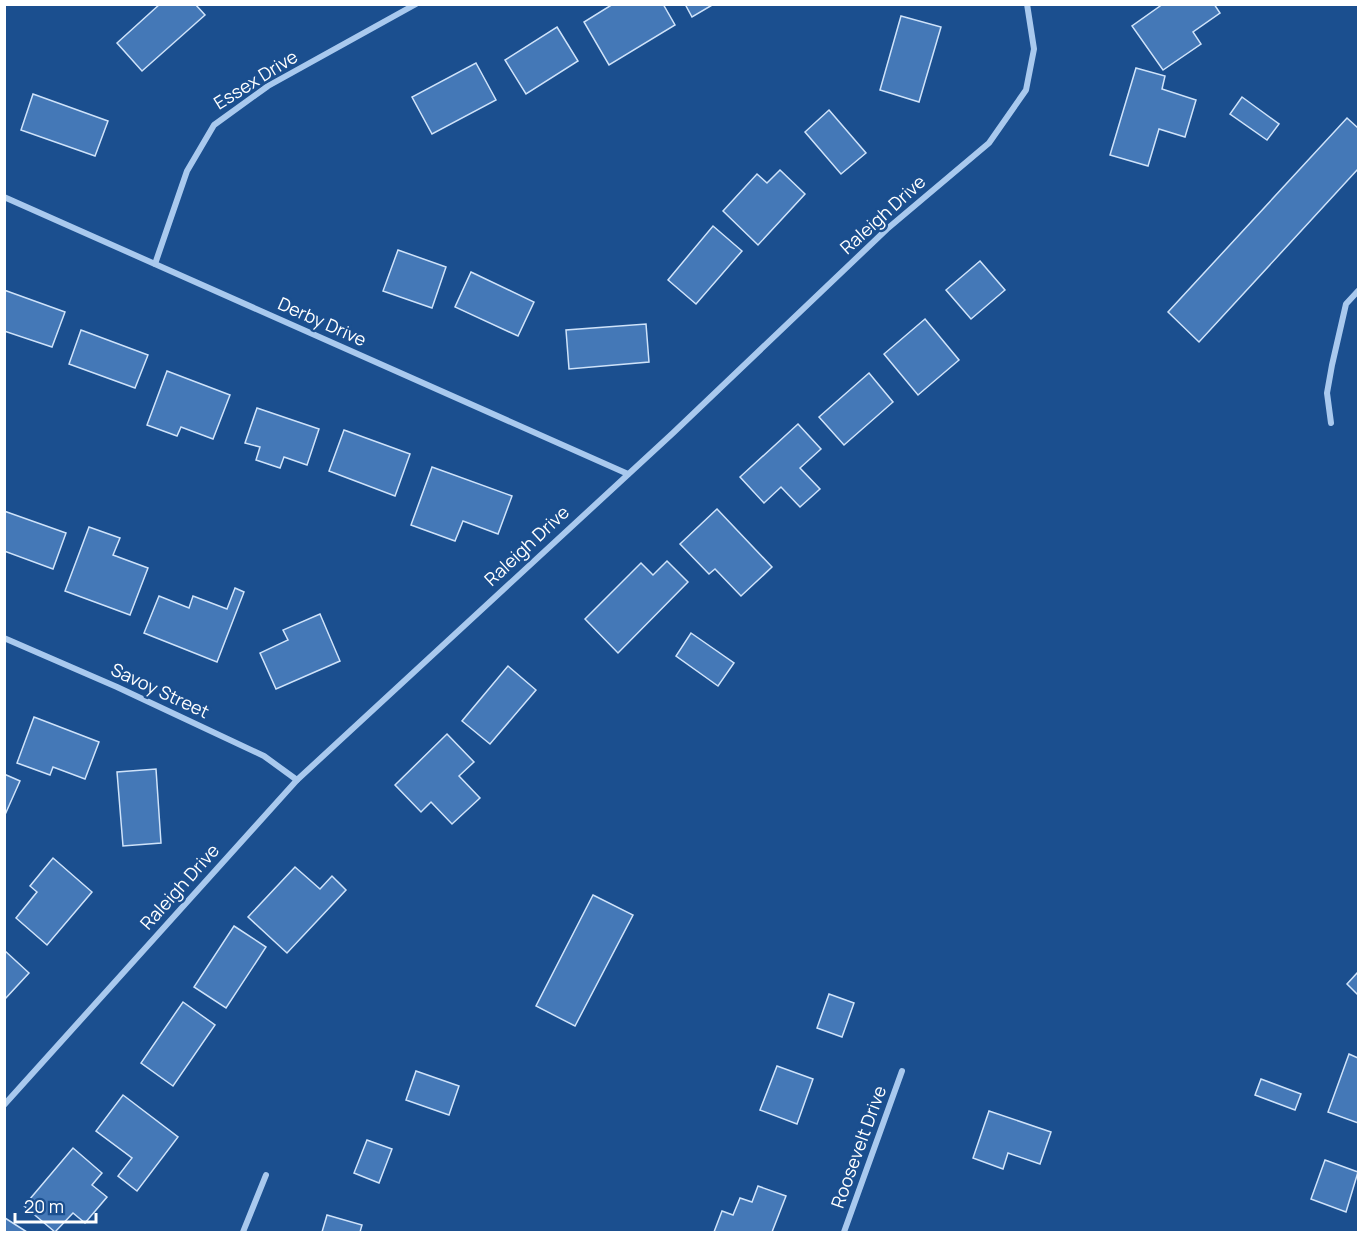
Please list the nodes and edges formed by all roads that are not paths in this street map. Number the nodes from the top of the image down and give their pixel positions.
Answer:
1 (416, 4) edge
2 (1026, 4) edge
3 (4, 197) edge
4 (155, 264) junction
5 (1359, 291) edge
6 (1331, 423) dead end
7 (628, 474) junction
8 (4, 638) edge
9 (297, 780) junction
10 (902, 1071) dead end
11 (4, 1105) edge
12 (266, 1175) dead end
13 (243, 1233) edge
14 (844, 1233) edge

1 - 4 street, Essex Drive
2 - 7 street, Raleigh Drive
3 - 4 street, Derby Drive
4 - 7 street, Derby Drive
5 - 6 street
7 - 9 street, Raleigh Drive
8 - 9 street, Savoy Street
9 - 11 street, Raleigh Drive
10 - 14 street, Roosevelt Drive
12 - 13 street

